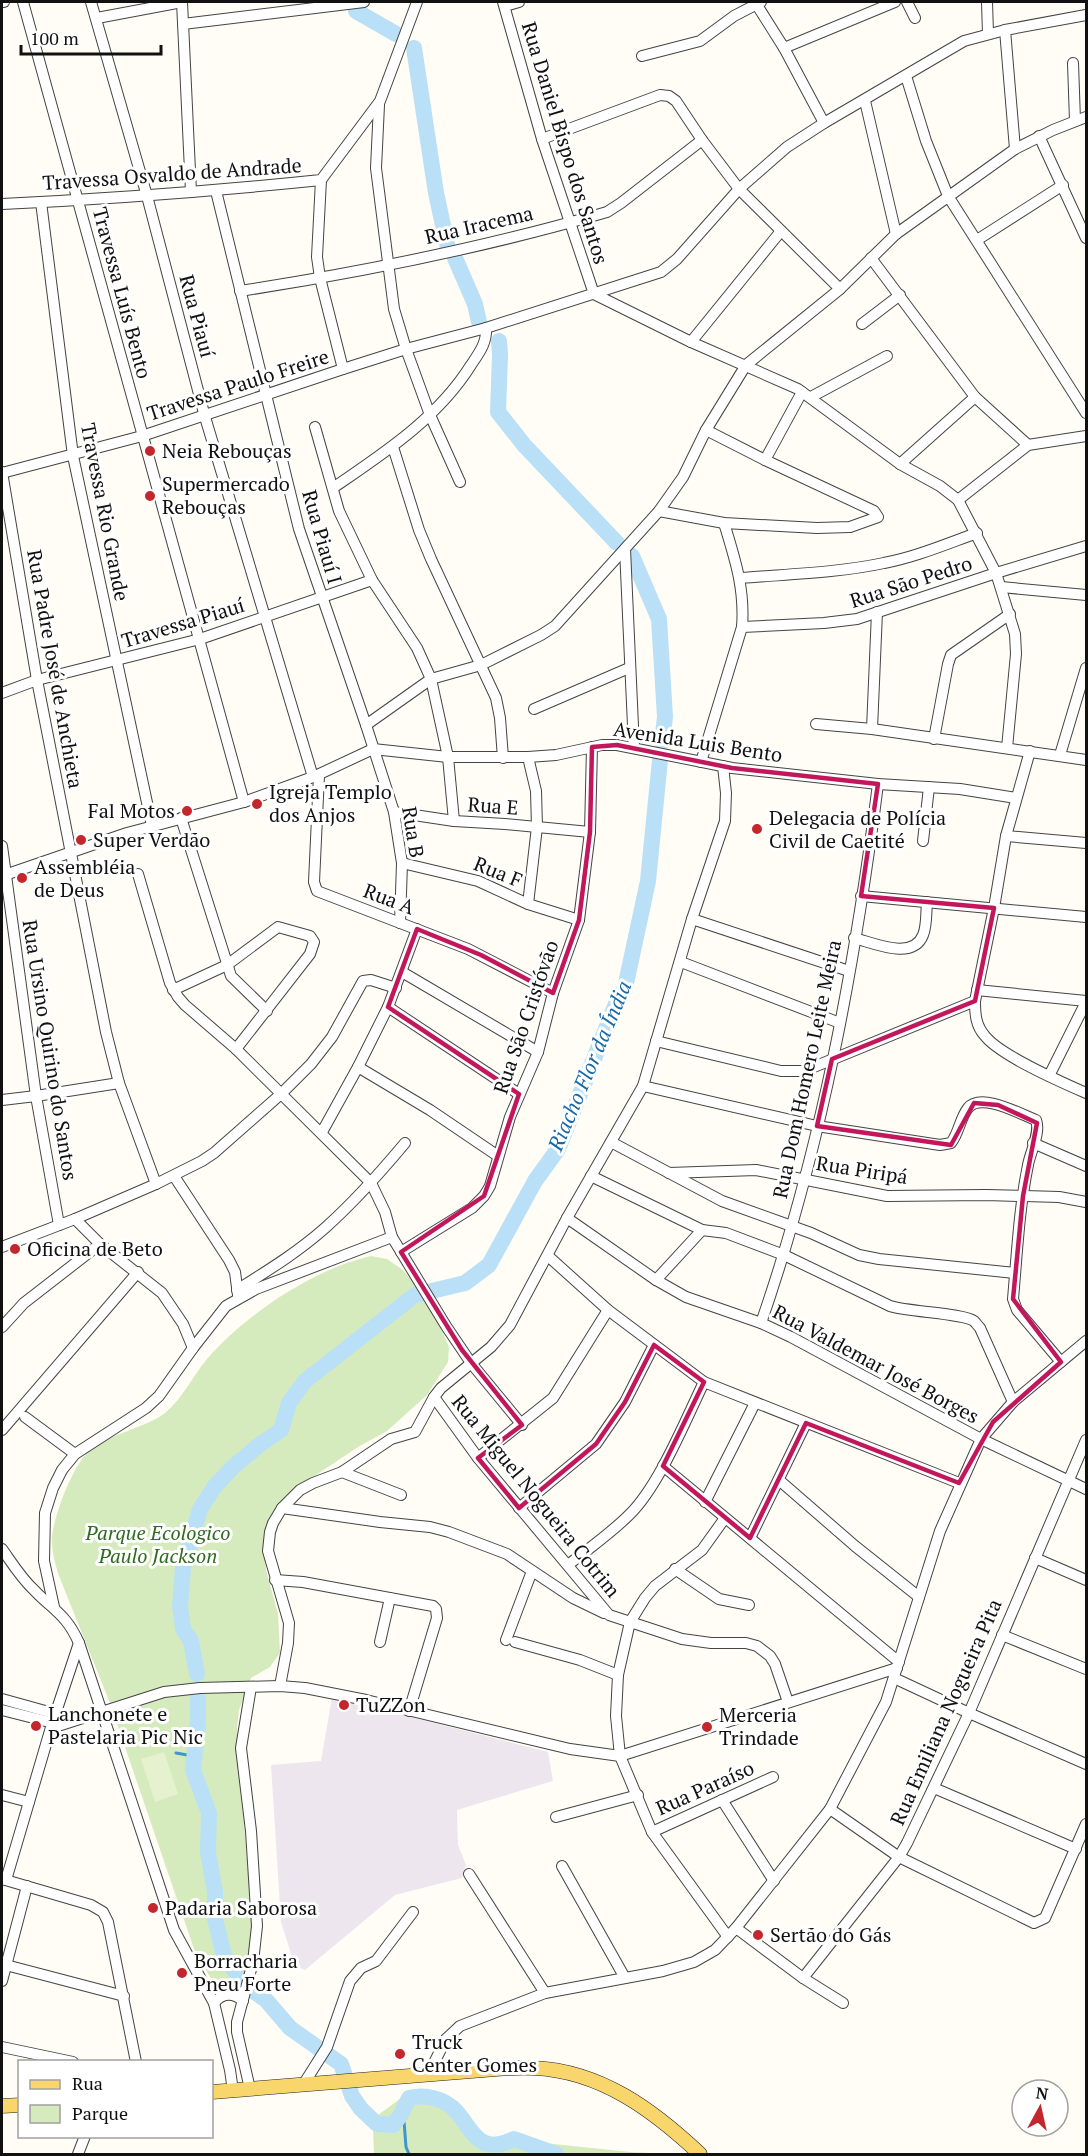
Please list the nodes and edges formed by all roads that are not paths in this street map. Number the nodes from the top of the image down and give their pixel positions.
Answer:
1 (23, 2) edge
2 (91, 2) edge
3 (182, 2) edge
4 (364, 2) edge
5 (417, 2) edge
6 (519, 2) edge
7 (757, 2) edge
8 (895, 2) edge
9 (907, 2) edge
10 (987, 2) edge
11 (504, 4) edge
12 (1086, 15) edge
13 (97, 18) junction
14 (915, 18) dead end
15 (183, 24) junction
16 (1005, 30) junction
17 (988, 34) junction
18 (784, 48) junction
19 (642, 56) dead end
20 (1073, 63) dead end
21 (906, 76) junction
22 (380, 101) junction
23 (865, 101) junction
24 (1081, 119) edge
25 (824, 123) junction
26 (1039, 136) junction
27 (542, 139) junction
28 (702, 140) junction
29 (1015, 149) junction
30 (321, 180) junction
31 (1063, 185) junction
32 (739, 189) junction
33 (216, 191) junction
34 (191, 192) junction
35 (147, 196) junction
36 (948, 196) junction
37 (78, 201) junction
38 (41, 202) junction
39 (2, 204) edge
40 (570, 223) junction
41 (781, 231) junction
42 (896, 234) junction
43 (1086, 238) edge
44 (977, 240) junction
45 (871, 258) junction
46 (388, 264) junction
47 (320, 278) junction
48 (840, 289) junction
49 (240, 291) junction
50 (594, 294) junction
51 (900, 295) junction
52 (862, 324) dead end
53 (486, 328) junction
54 (691, 342) junction
55 (406, 349) junction
56 (888, 356) dead end
57 (746, 365) junction
58 (343, 369) junction
59 (807, 395) junction
60 (268, 396) junction
61 (975, 397) junction
62 (1086, 413) edge
63 (430, 415) junction
64 (205, 417) junction
65 (315, 427) dead end
66 (706, 430) junction
67 (142, 436) junction
68 (1086, 436) edge
69 (1028, 445) junction
70 (393, 447) junction
71 (73, 456) junction
72 (765, 460) junction
73 (900, 464) junction
74 (2, 472) edge
75 (460, 482) dead end
76 (333, 488) junction
77 (958, 500) junction
78 (660, 511) junction
79 (724, 523) junction
80 (977, 533) junction
81 (1086, 546) edge
82 (625, 549) junction
83 (996, 573) junction
84 (741, 578) junction
85 (372, 580) junction
86 (1001, 587) junction
87 (1086, 595) edge
88 (321, 597) junction
89 (877, 612) junction
90 (1010, 614) junction
91 (264, 617) junction
92 (742, 627) junction
93 (200, 639) junction
94 (117, 662) junction
95 (481, 665) junction
96 (630, 668) junction
97 (1086, 668) edge
98 (431, 679) junction
99 (37, 680) junction
100 (2, 693) edge
101 (534, 709) dead end
102 (816, 724) dead end
103 (366, 725) junction
104 (872, 729) junction
105 (934, 739) junction
106 (592, 747) junction
107 (634, 748) junction
108 (1007, 748) junction
109 (373, 749) junction
110 (1029, 751) junction
111 (1060, 755) junction
112 (448, 757) junction
113 (528, 757) junction
114 (503, 758) junction
115 (1086, 760) edge
116 (701, 762) junction
117 (723, 766) junction
118 (316, 776) junction
119 (878, 784) junction
120 (929, 787) junction
121 (1016, 798) junction
122 (244, 802) junction
123 (394, 812) junction
124 (181, 818) junction
125 (454, 821) junction
126 (152, 826) junction
127 (537, 827) junction
128 (590, 832) junction
129 (1006, 836) junction
130 (923, 841) dead end
131 (1086, 843) edge
132 (2, 846) edge
133 (71, 851) junction
134 (402, 863) junction
135 (138, 874) dead end
136 (4, 876) edge
137 (861, 896) junction
138 (927, 902) junction
139 (528, 904) junction
140 (994, 908) junction
141 (1086, 917) edge
142 (692, 919) junction
143 (579, 920) junction
144 (400, 923) junction
145 (417, 929) junction
146 (854, 938) junction
147 (681, 963) junction
148 (227, 965) junction
149 (849, 971) junction
150 (402, 972) junction
151 (396, 988) junction
152 (173, 990) junction
153 (977, 990) junction
154 (553, 993) junction
155 (975, 1001) junction
156 (1086, 1001) edge
157 (388, 1007) junction
158 (267, 1011) junction
159 (840, 1023) junction
160 (656, 1041) junction
161 (236, 1049) junction
162 (538, 1052) junction
163 (832, 1059) junction
164 (358, 1067) junction
165 (1049, 1076) junction
166 (119, 1083) junction
167 (643, 1086) junction
168 (1086, 1093) edge
169 (281, 1094) junction
170 (519, 1094) junction
171 (36, 1096) junction
172 (2, 1100) edge
173 (817, 1126) junction
174 (322, 1132) junction
175 (611, 1142) junction
176 (405, 1143) dead end
177 (1033, 1143) junction
178 (498, 1156) junction
179 (1086, 1166) edge
180 (669, 1173) junction
181 (174, 1176) junction
182 (591, 1176) junction
183 (803, 1178) junction
184 (371, 1183) junction
185 (156, 1184) junction
186 (1023, 1196) junction
187 (1086, 1202) edge
188 (567, 1218) junction
189 (75, 1219) junction
190 (59, 1225) junction
191 (791, 1226) junction
192 (702, 1230) junction
193 (392, 1237) junction
194 (100, 1244) junction
195 (2, 1247) edge
196 (401, 1252) junction
197 (784, 1255) junction
198 (548, 1256) junction
199 (138, 1272) junction
200 (1015, 1273) junction
201 (656, 1281) junction
202 (238, 1294) junction
203 (608, 1310) junction
204 (761, 1323) junction
205 (2, 1327) edge
206 (1086, 1341) edge
207 (654, 1344) junction
208 (193, 1348) junction
209 (1061, 1362) junction
210 (471, 1363) junction
211 (704, 1382) junction
212 (434, 1398) junction
213 (1013, 1402) junction
214 (755, 1403) junction
215 (25, 1417) dead end
216 (806, 1423) junction
217 (522, 1425) junction
218 (2, 1430) edge
219 (981, 1439) junction
220 (1086, 1440) edge
221 (75, 1454) junction
222 (478, 1458) junction
223 (663, 1466) junction
224 (342, 1472) junction
225 (779, 1480) junction
226 (1069, 1482) junction
227 (959, 1483) junction
228 (1086, 1489) edge
229 (401, 1496) dead end
230 (705, 1502) junction
231 (282, 1508) junction
232 (519, 1508) junction
233 (724, 1518) junction
234 (750, 1538) junction
235 (2, 1549) edge
236 (1035, 1558) junction
237 (567, 1565) junction
238 (675, 1569) junction
239 (532, 1571) junction
240 (275, 1580) junction
241 (1086, 1580) edge
242 (919, 1597) junction
243 (390, 1598) junction
244 (749, 1605) dead end
245 (54, 1607) junction
246 (609, 1615) junction
247 (630, 1622) junction
248 (1002, 1635) junction
249 (380, 1642) dead end
250 (79, 1643) junction
251 (897, 1669) junction
252 (1086, 1669) edge
253 (618, 1675) junction
254 (280, 1686) junction
255 (250, 1687) junction
256 (2, 1699) edge
257 (788, 1702) junction
258 (2, 1710) edge
259 (103, 1710) junction
260 (409, 1711) junction
261 (969, 1713) junction
262 (54, 1719) junction
263 (620, 1756) junction
264 (1086, 1764) edge
265 (773, 1777) dead end
266 (934, 1788) junction
267 (2, 1795) edge
268 (638, 1795) junction
269 (722, 1800) junction
270 (29, 1802) junction
271 (830, 1809) junction
272 (556, 1817) dead end
273 (1086, 1824) edge
274 (652, 1832) junction
275 (1076, 1849) junction
276 (899, 1857) junction
277 (562, 1866) dead end
278 (470, 1874) dead end
279 (4, 1880) edge
280 (774, 1881) junction
281 (27, 1886) junction
282 (414, 1912) dead end
283 (736, 1928) junction
284 (728, 1937) junction
285 (4, 1965) edge
286 (625, 1978) junction
287 (803, 1978) junction
288 (2, 1981) edge
289 (545, 1993) junction
290 (124, 1996) junction
291 (843, 2003) dead end
292 (242, 2005) junction
293 (215, 2007) junction
294 (2, 2047) edge
295 (68, 2060) edge
296 (136, 2060) edge
297 (428, 2075) junction
298 (303, 2085) junction
299 (250, 2089) junction
300 (233, 2091) junction
301 (213, 2092) edge
302 (18, 2105) edge
303 (2, 2106) edge
304 (83, 2138) edge
305 (78, 2154) edge
306 (700, 2154) edge

1 - 37 street, Travessa Luís Bento
2 - 13 street, Rua Piauí
3 - 13 street
3 - 15 street
4 - 15 street
5 - 22 street, Travessa Osvaldo de Andrade
6 - 11 street
7 - 18 street
7 - 19 street
8 - 18 street
9 - 14 street
10 - 17 street
11 - 27 street, Rua Daniel Bispo dos Santos
12 - 16 street, Travessa Paulo Freire
13 - 35 street, Rua Piauí
15 - 34 street
16 - 17 street, Travessa Paulo Freire
16 - 29 street
17 - 21 street, Travessa Paulo Freire
18 - 25 street
20 - 24 street
21 - 23 street, Travessa Paulo Freire
21 - 36 street
22 - 30 street, Travessa Osvaldo de Andrade
22 - 46 street
23 - 25 street, Travessa Paulo Freire
23 - 42 street
24 - 26 street
25 - 32 street, Travessa Paulo Freire
26 - 29 street
26 - 31 street
27 - 28 street
27 - 40 street, Rua Daniel Bispo dos Santos
28 - 32 street
28 - 40 street, Rua Iracema
29 - 36 street
30 - 33 street, Travessa Osvaldo de Andrade
30 - 47 street
31 - 43 street
31 - 44 street
32 - 41 street
32 - 50 street, Travessa Paulo Freire
33 - 34 street, Travessa Osvaldo de Andrade
33 - 49 street, Rua Piauí I
34 - 35 street, Travessa Osvaldo de Andrade
35 - 37 street, Travessa Osvaldo de Andrade
35 - 64 street, Rua Piauí
36 - 42 street
36 - 44 street
37 - 38 street, Travessa Osvaldo de Andrade
37 - 67 street, Travessa Luís Bento
38 - 39 street, Travessa Osvaldo de Andrade
38 - 71 street, Travessa Rio Grande
40 - 46 street, Rua Iracema
40 - 50 street, Rua Daniel Bispo dos Santos
41 - 48 street
41 - 54 street
42 - 45 street
44 - 62 street
45 - 48 street
45 - 51 street
46 - 47 street, Rua Iracema
46 - 55 street
47 - 49 street, Rua Iracema
47 - 58 street
48 - 57 street
49 - 60 street, Rua Piauí I
50 - 53 street, Travessa Paulo Freire
50 - 54 street
51 - 52 street
51 - 61 street
53 - 55 street, Travessa Paulo Freire
53 - 63 street
54 - 57 street
55 - 58 street, Travessa Paulo Freire
55 - 63 street
56 - 59 street
57 - 59 street
57 - 66 street
58 - 60 street, Travessa Paulo Freire
59 - 72 street
59 - 73 street
60 - 64 street, Travessa Paulo Freire
60 - 88 street, Rua Piauí I
61 - 69 street
61 - 73 street
63 - 70 street
63 - 75 street
64 - 67 street, Travessa Paulo Freire
64 - 91 street, Rua Piauí
65 - 76 street
66 - 72 street
66 - 78 street
67 - 71 street, Travessa Paulo Freire
67 - 93 street, Travessa Luís Bento
68 - 69 street
69 - 77 street
70 - 76 street
70 - 95 street
71 - 74 street, Travessa Paulo Freire
71 - 94 street, Travessa Rio Grande
72 - 79 street
73 - 77 street
74 - 99 street, Rua Padre José de Anchieta
76 - 85 street
77 - 80 street
78 - 79 street
78 - 82 street
79 - 84 street
80 - 83 street
80 - 84 street
81 - 83 street, Rua São Pedro
82 - 95 street
82 - 96 street
83 - 86 street
83 - 89 street, Rua São Pedro
84 - 92 street
85 - 88 street, Travessa Piauí
85 - 98 street
86 - 87 street
86 - 90 street
88 - 91 street, Travessa Piauí
88 - 103 street, Rua Piauí I
89 - 92 street, Rua São Pedro
89 - 104 street
90 - 105 street
90 - 108 street
91 - 93 street, Travessa Piauí
91 - 118 street, Rua Piauí
92 - 116 street
93 - 94 street, Travessa Piauí
93 - 122 street, Travessa Luís Bento
94 - 99 street, Travessa Piauí
94 - 126 street, Travessa Rio Grande
95 - 98 street
95 - 114 street
96 - 101 street
96 - 107 street
97 - 111 street
98 - 103 street
98 - 112 street
99 - 100 street, Travessa Piauí
99 - 133 street, Rua Padre José de Anchieta
102 - 104 street
103 - 109 street, Rua Piauí I
104 - 105 street
105 - 108 street
106 - 107 street, Avenida Luis Bento
106 - 113 street, Avenida Luis Bento
106 - 128 street, Rua São Cristóvão
107 - 116 street, Avenida Luis Bento
108 - 110 street
109 - 112 street, Avenida Luis Bento
109 - 118 street
109 - 123 street, Rua B
110 - 111 street
110 - 121 street
111 - 115 street
112 - 114 street, Avenida Luis Bento
112 - 125 street
113 - 114 street, Avenida Luis Bento
113 - 127 street
116 - 117 street, Avenida Luis Bento
117 - 119 street, Avenida Luis Bento
117 - 142 street
118 - 122 street
118 - 144 street, Rua A
119 - 120 street, Avenida Luis Bento
119 - 137 street, Rua Dom Homero Leite Meira
120 - 121 street, Avenida Luis Bento
120 - 130 street
121 - 129 street
122 - 124 street
123 - 125 street, Rua E
123 - 134 street, Rua B
124 - 126 street
124 - 148 street
125 - 127 street, Rua E
126 - 133 street
127 - 128 street, Rua E
127 - 139 street
128 - 143 street, Rua São Cristóvão
129 - 131 street
129 - 140 street
132 - 136 street, Rua Ursino Quirino do Santos
133 - 136 street
133 - 166 street, Rua Padre José de Anchieta
134 - 139 street, Rua F
134 - 144 street, Rua B
135 - 152 street
136 - 171 street, Rua Ursino Quirino do Santos
137 - 138 street
137 - 146 street, Rua Dom Homero Leite Meira
138 - 140 street
138 - 146 street
139 - 143 street, Rua F
140 - 141 street
140 - 153 street
142 - 147 street
142 - 149 street
143 - 154 street, Rua São Cristóvão
144 - 145 street, Rua A
145 - 150 street
145 - 154 street, Rua A
146 - 149 street, Rua Dom Homero Leite Meira
147 - 159 street
147 - 160 street
148 - 152 street
148 - 158 street
148 - 158 street
149 - 159 street, Rua Dom Homero Leite Meira
150 - 151 street
150 - 162 street
151 - 157 street
151 - 169 street
152 - 161 street
153 - 155 street
153 - 156 street
154 - 162 street, Rua São Cristóvão
155 - 163 street
155 - 165 street
156 - 165 street
157 - 164 street
157 - 170 street
158 - 161 street
159 - 163 street, Rua Dom Homero Leite Meira
160 - 163 street
160 - 167 street
161 - 169 street
162 - 170 street, Rua São Cristóvão
163 - 173 street, Rua Dom Homero Leite Meira
164 - 174 street
164 - 178 street
165 - 168 street
166 - 171 street
166 - 185 street, Rua Padre José de Anchieta
167 - 173 street
167 - 175 street
169 - 174 street
169 - 181 street
170 - 178 street, Rua São Cristóvão
171 - 172 street
171 - 190 street, Rua Ursino Quirino do Santos
173 - 177 street
173 - 183 street, Rua Dom Homero Leite Meira
174 - 184 street
175 - 180 street
175 - 182 street
176 - 184 street
177 - 179 street
177 - 186 street
178 - 196 street, Rua São Cristóvão
180 - 183 street, Rua Piripá
180 - 191 street
181 - 185 street
181 - 202 street
182 - 188 street
182 - 192 street
183 - 186 street, Rua Piripá
183 - 191 street, Rua Dom Homero Leite Meira
184 - 193 street
184 - 202 street
185 - 189 street
186 - 187 street, Rua Piripá
186 - 200 street
188 - 198 street
188 - 201 street, Rua Valdemar José Borges
189 - 190 street
189 - 194 street
190 - 195 street
191 - 197 street, Rua Dom Homero Leite Meira
191 - 200 street
192 - 197 street
192 - 201 street
193 - 196 street
193 - 202 street
194 - 199 street
194 - 205 street
196 - 210 street
197 - 204 street, Rua Dom Homero Leite Meira
197 - 213 street
198 - 203 street
198 - 210 street
199 - 208 street
199 - 218 street
200 - 209 street
201 - 204 street, Rua Valdemar José Borges
202 - 208 street
203 - 207 street
203 - 217 street
204 - 219 street, Rua Valdemar José Borges
206 - 209 street
207 - 211 street
207 - 232 street
208 - 221 street
209 - 213 street
210 - 212 street
210 - 217 street
211 - 214 street
211 - 223 street
212 - 222 street, Rua Miguel Nogueira Cotrim
212 - 224 street
213 - 219 street
214 - 216 street
214 - 230 street
215 - 221 street
216 - 225 street
216 - 227 street
217 - 222 street
219 - 226 street, Rua Valdemar José Borges
219 - 227 street
220 - 226 street, Rua Emiliana Nogueira Pita
221 - 245 street
222 - 232 street, Rua Miguel Nogueira Cotrim
223 - 230 street
223 - 237 street
224 - 229 street
224 - 231 street
225 - 234 street
225 - 242 street
226 - 228 street, Rua Valdemar José Borges
226 - 236 street, Rua Emiliana Nogueira Pita
227 - 242 street
230 - 233 street
231 - 239 street
231 - 240 street
232 - 237 street, Rua Miguel Nogueira Cotrim
233 - 234 street
233 - 238 street
234 - 251 street
235 - 245 street
236 - 241 street
236 - 248 street, Rua Emiliana Nogueira Pita
237 - 246 street, Rua Miguel Nogueira Cotrim
238 - 244 street
238 - 247 street
239 - 246 street
239 - 253 street
240 - 243 street
240 - 254 street
242 - 251 street
243 - 249 street
243 - 260 street
245 - 250 street
246 - 247 street, Rua Miguel Nogueira Cotrim
247 - 253 street
247 - 257 street, Rua Miguel Nogueira Cotrim
248 - 252 street
248 - 261 street, Rua Emiliana Nogueira Pita
250 - 259 street
250 - 262 street
251 - 257 street
251 - 261 street
251 - 271 street
253 - 263 street
254 - 255 street
254 - 260 street
255 - 259 street
255 - 292 street
256 - 262 street
257 - 263 street
258 - 262 street
259 - 262 street
259 - 293 street
260 - 263 street
261 - 264 street
261 - 266 street, Rua Emiliana Nogueira Pita
262 - 270 street
263 - 268 street
265 - 269 street, Rua Paraíso
266 - 275 street
266 - 276 street, Rua Emiliana Nogueira Pita
267 - 270 street
268 - 272 street
268 - 274 street
269 - 274 street, Rua Paraíso
269 - 280 street
270 - 279 street
271 - 276 street
271 - 280 street
273 - 275 street
274 - 284 street
275 - 276 street
276 - 287 street, Rua Emiliana Nogueira Pita
277 - 286 street
278 - 289 street
279 - 281 street
280 - 283 street
281 - 285 street
281 - 290 street
282 - 298 street
283 - 284 street
283 - 287 street
284 - 286 street
285 - 288 street
285 - 290 street
286 - 289 street
287 - 291 street
289 - 297 street
290 - 296 street
292 - 293 street
292 - 293 street
292 - 299 street
293 - 300 street
294 - 295 street
297 - 298 main road
297 - 306 main road
298 - 299 main road
299 - 300 main road
300 - 301 main road
302 - 303 main road
304 - 305 street

